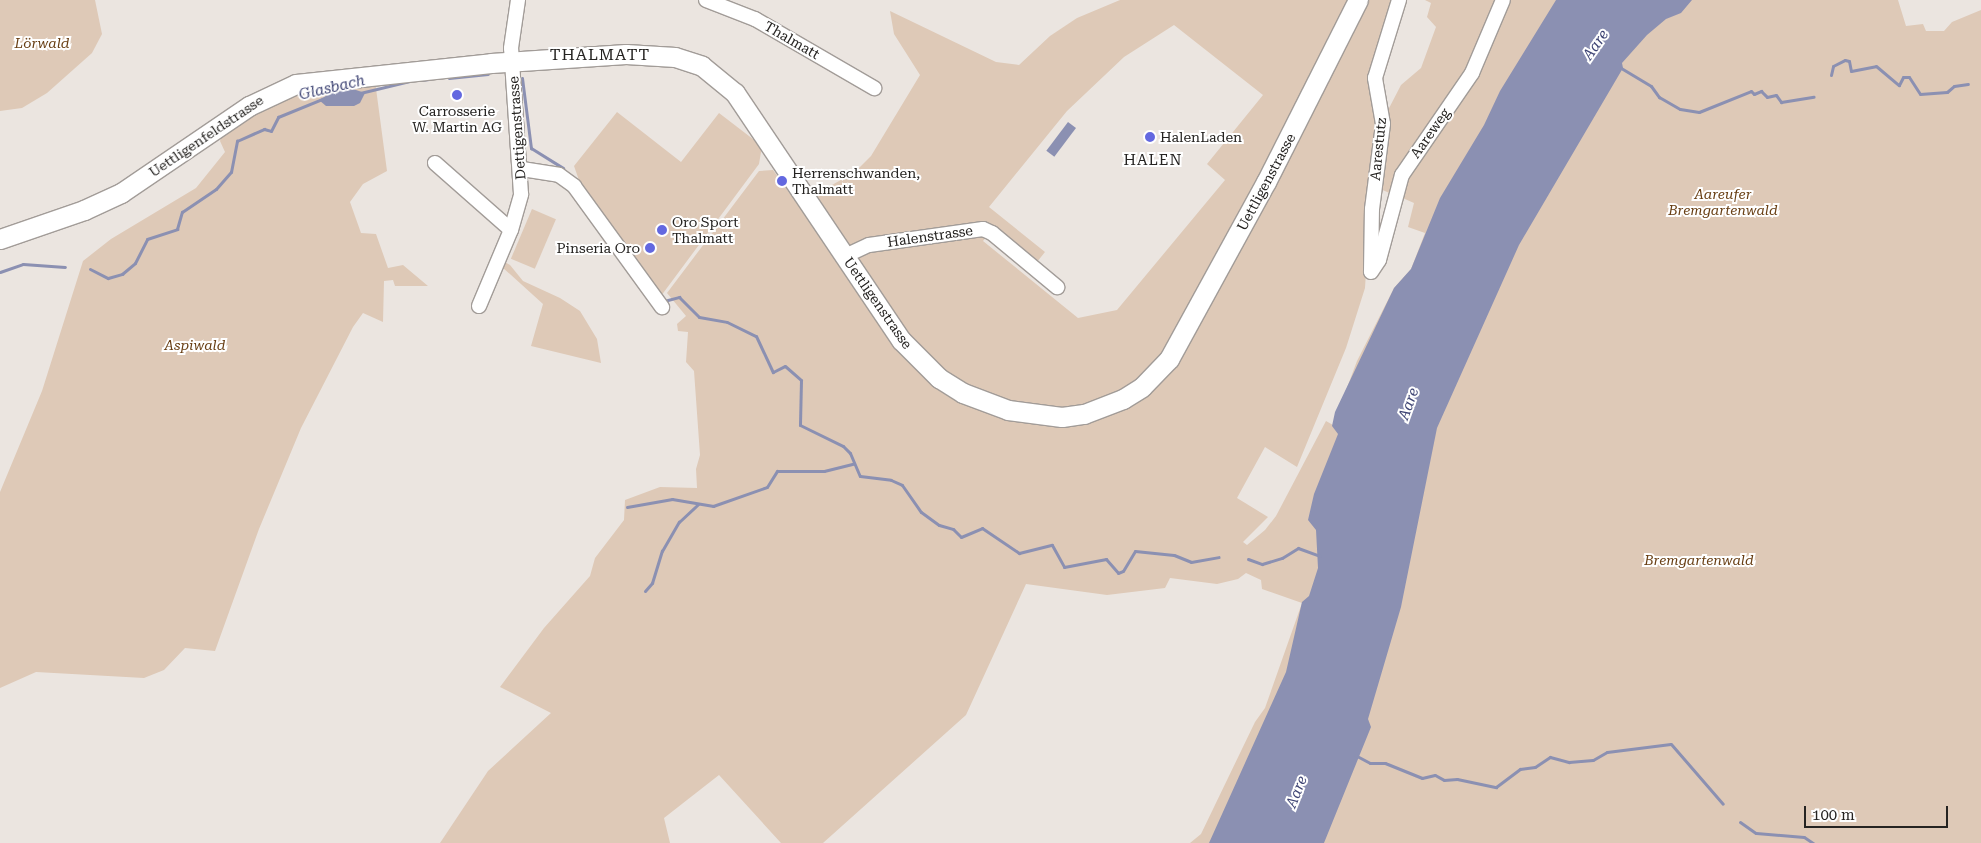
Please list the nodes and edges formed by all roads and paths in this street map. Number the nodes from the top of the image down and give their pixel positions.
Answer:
1 (518, 0) edge
2 (706, 0) edge
3 (1358, 0) edge
4 (1399, 0) edge
5 (1503, 0) edge
6 (512, 61) junction
7 (874, 88) dead end
8 (435, 163) dead end
9 (522, 169) junction
10 (510, 230) junction
11 (0, 239) edge
12 (845, 256) junction
13 (1371, 272) joint
14 (1057, 287) dead end
15 (479, 306) dead end
16 (662, 307) dead end

1 - 6 street, Dettigenstrasse
2 - 7 street, Thalmatt
3 - 12 main road, Uettligenstrasse
4 - 13 street, Aarestutz
5 - 13 street, Aareweg
6 - 9 street, Dettigenstrasse
6 - 11 main road, Uettligenfeldstrasse
6 - 12 main road, Uettligenstrasse
8 - 10 street
9 - 10 street, Dettigenstrasse
9 - 16 street
10 - 15 street, Dettigenstrasse
12 - 14 street, Halenstrasse

